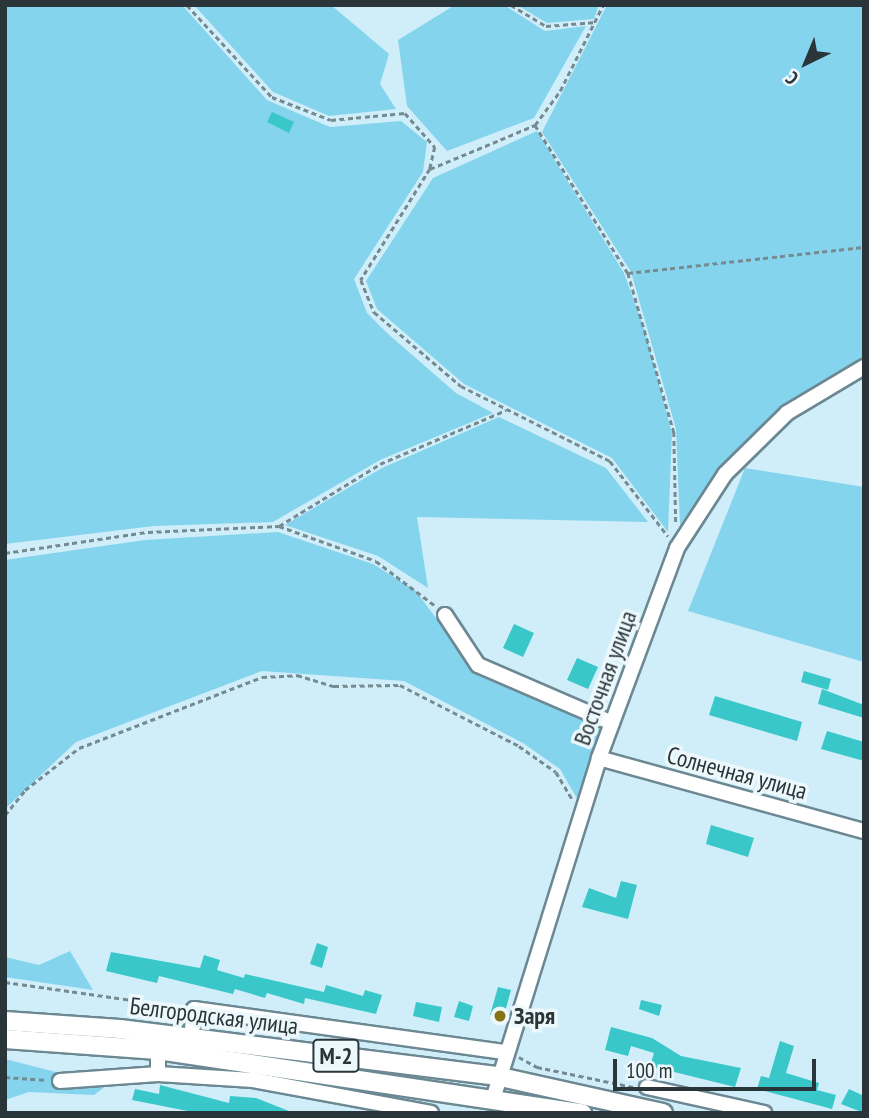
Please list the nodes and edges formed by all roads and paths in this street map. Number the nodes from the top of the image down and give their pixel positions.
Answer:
1 (187, 5) edge
2 (512, 5) edge
3 (603, 5) edge
4 (596, 22) junction
5 (535, 125) junction
6 (430, 169) junction
7 (864, 247) edge
8 (628, 273) junction
9 (864, 367) edge
10 (508, 409) junction
11 (279, 526) junction
12 (677, 548) junction
13 (5, 554) edge
14 (445, 614) joint
15 (612, 723) junction
16 (599, 758) junction
17 (581, 814) junction
18 (5, 815) edge
19 (864, 831) edge
20 (5, 982) edge
21 (194, 1009) junction
22 (5, 1021) edge
23 (191, 1038) junction
24 (5, 1039) edge
25 (158, 1050) junction
26 (504, 1052) junction
27 (158, 1074) junction
28 (496, 1076) junction
29 (5, 1077) edge
30 (60, 1081) joint
31 (647, 1087) joint
32 (443, 1090) junction
33 (494, 1096) junction
34 (431, 1113) edge
35 (439, 1113) edge
36 (582, 1113) edge
37 (663, 1113) edge
38 (764, 1113) edge

1 - 6 path
2 - 4 path
3 - 4 path
4 - 5 path
5 - 6 path
5 - 8 path
6 - 10 path
7 - 8 path
8 - 12 path
9 - 12 street, Восточная улица
10 - 11 path
10 - 12 path
11 - 13 path
11 - 14 path
12 - 15 street, Восточная улица
14 - 15 street
15 - 16 street, Восточная улица
16 - 17 street, Восточная улица
16 - 19 street, Солнечная улица
17 - 18 path
17 - 26 street, Восточная улица
20 - 21 path
21 - 23 street
21 - 26 street
22 - 23 main road, Белгородская улица / М-2
23 - 28 main road, Белгородская улица / М-2
24 - 25 main road, Белгородская улица / М-2
25 - 27 street
25 - 32 main road, Белгородская улица / М-2
26 - 28 street, Восточная улица
26 - 31 path
27 - 30 street
27 - 34 street
28 - 33 street, Восточная улица
28 - 37 main road, Белгородская улица / М-2
29 - 30 path
31 - 38 street
32 - 33 main road, Белгородская улица / М-2
32 - 35 street
33 - 36 main road, Белгородская улица / М-2

